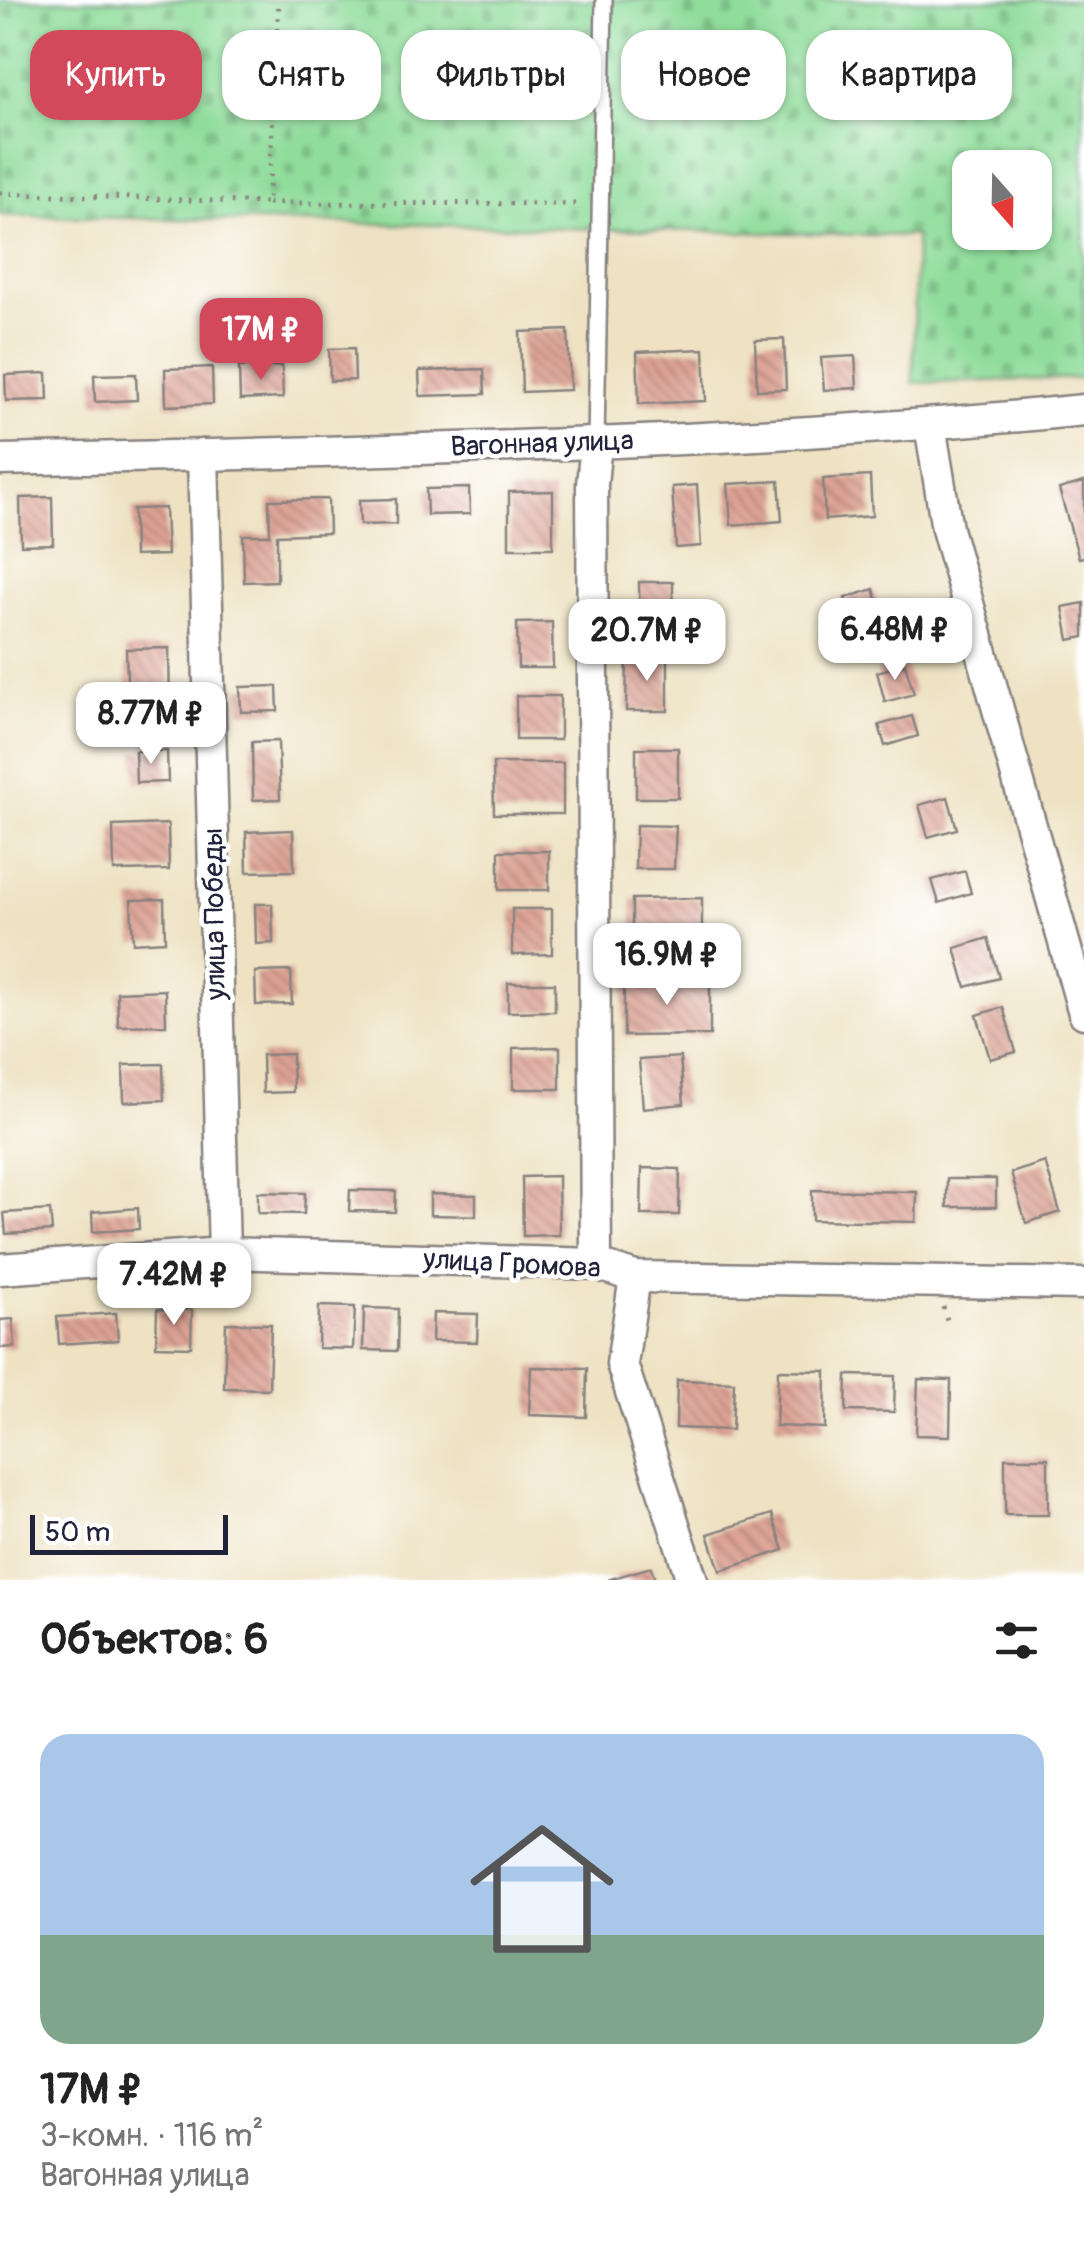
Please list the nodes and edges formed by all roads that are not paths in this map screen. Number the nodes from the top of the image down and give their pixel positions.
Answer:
1 (604, 0) edge
2 (1084, 410) edge
3 (930, 425) junction
4 (596, 442) junction
5 (203, 455) junction
6 (0, 460) edge
7 (1084, 1013) edge
8 (224, 1253) junction
9 (596, 1264) junction
10 (0, 1269) edge
11 (636, 1277) junction
12 (1084, 1284) edge
13 (692, 1580) edge

1 - 4 lane
2 - 3 street, Вагонная улица
3 - 4 street, Вагонная улица
3 - 7 street
4 - 5 street, Вагонная улица
4 - 9 street
5 - 6 street, Вагонная улица
5 - 8 street, улица Победы
8 - 9 street, улица Громова
8 - 10 street, улица Громова
9 - 11 street, улица Громова
11 - 12 street, улица Громова
11 - 13 street

